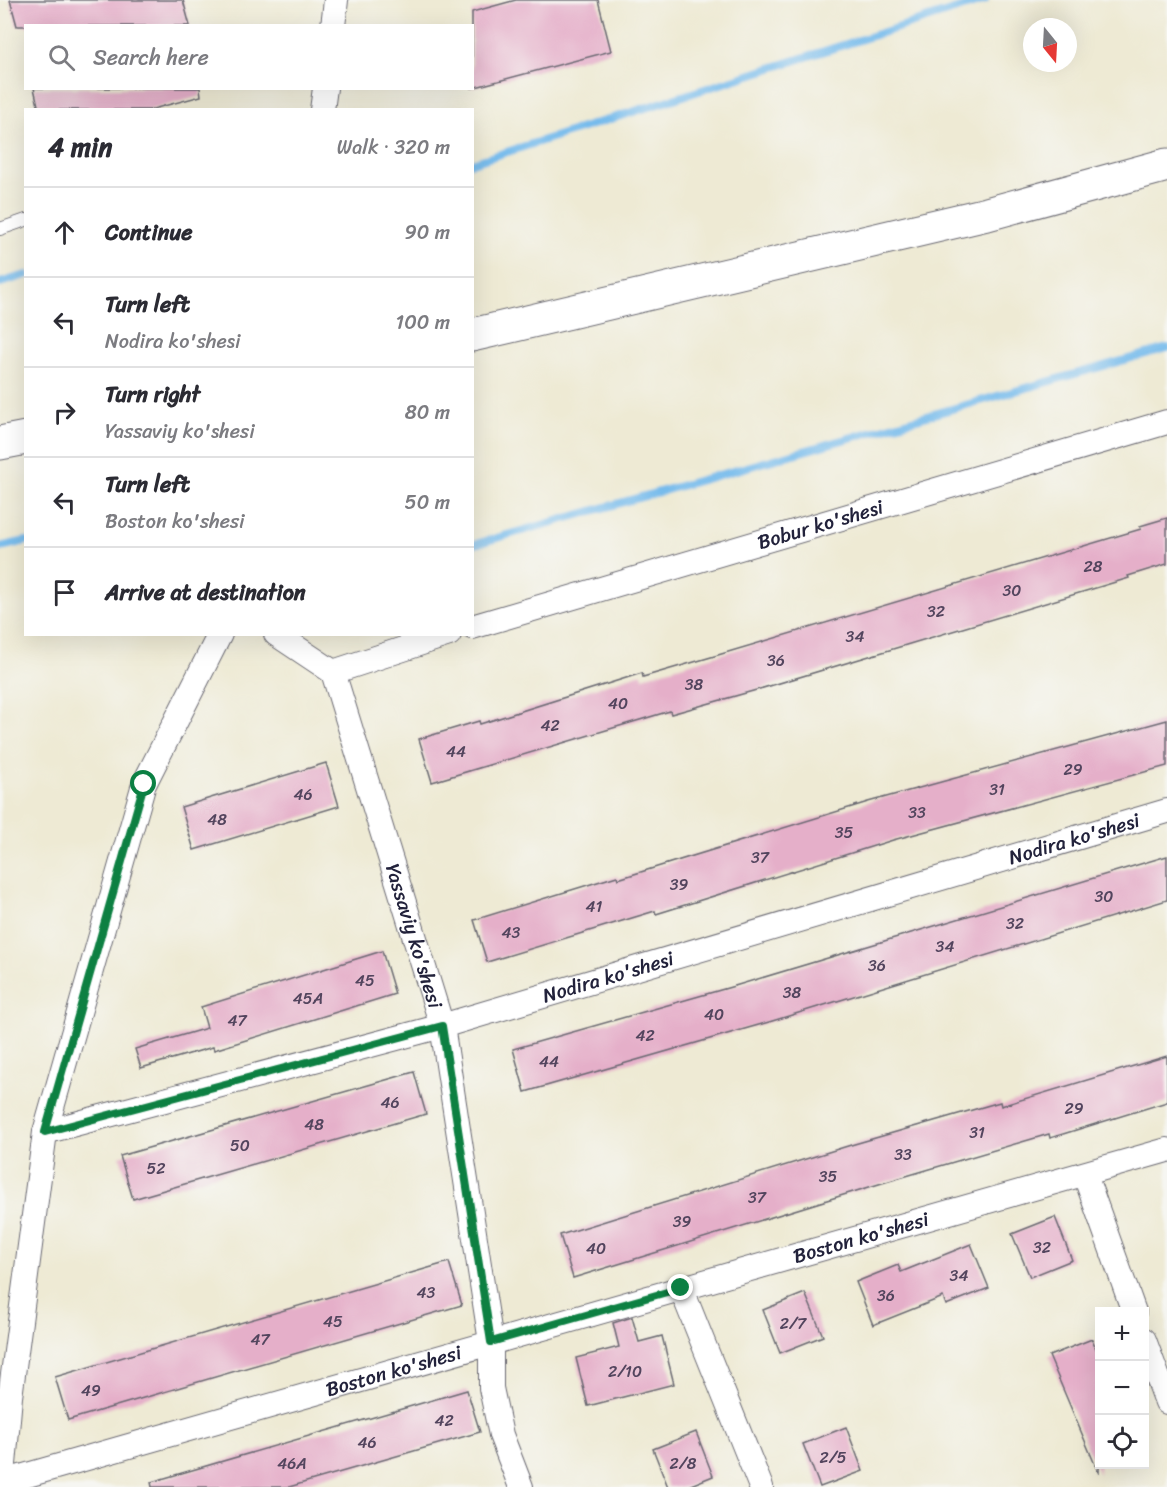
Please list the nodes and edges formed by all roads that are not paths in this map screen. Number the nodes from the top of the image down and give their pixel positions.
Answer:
1 (336, 0) edge
2 (333, 24) edge
3 (325, 90) edge
4 (322, 108) edge
5 (1167, 165) edge
6 (24, 221) edge
7 (0, 229) edge
8 (474, 335) edge
9 (1167, 422) edge
10 (24, 438) edge
11 (0, 443) edge
12 (474, 626) edge
13 (219, 636) edge
14 (279, 636) edge
15 (443, 636) edge
16 (333, 672) junction
17 (1167, 811) edge
18 (442, 1026) junction
19 (45, 1132) junction
20 (1167, 1150) edge
21 (1085, 1174) junction
22 (681, 1288) junction
23 (1133, 1307) edge
24 (491, 1342) junction
25 (1149, 1353) edge
26 (1167, 1402) edge
27 (3, 1484) edge
28 (521, 1487) edge
29 (761, 1487) edge

1 - 2 street
3 - 4 street
5 - 8 highway
6 - 7 lane
9 - 12 street, Bobur ko'shesi
10 - 11 highway
13 - 19 street
14 - 16 street
15 - 16 street
16 - 18 street, Yassaviy ko'shesi
17 - 18 street, Nodira ko'shesi
18 - 19 street, Nodira ko'shesi
18 - 24 street, Yassaviy ko'shesi
19 - 27 street
20 - 21 street, Boston ko'shesi
21 - 22 street, Boston ko'shesi
21 - 23 street
22 - 24 street, Boston ko'shesi
22 - 29 street
24 - 27 street, Boston ko'shesi
24 - 28 street, Yassaviy ko'shesi
25 - 26 street

